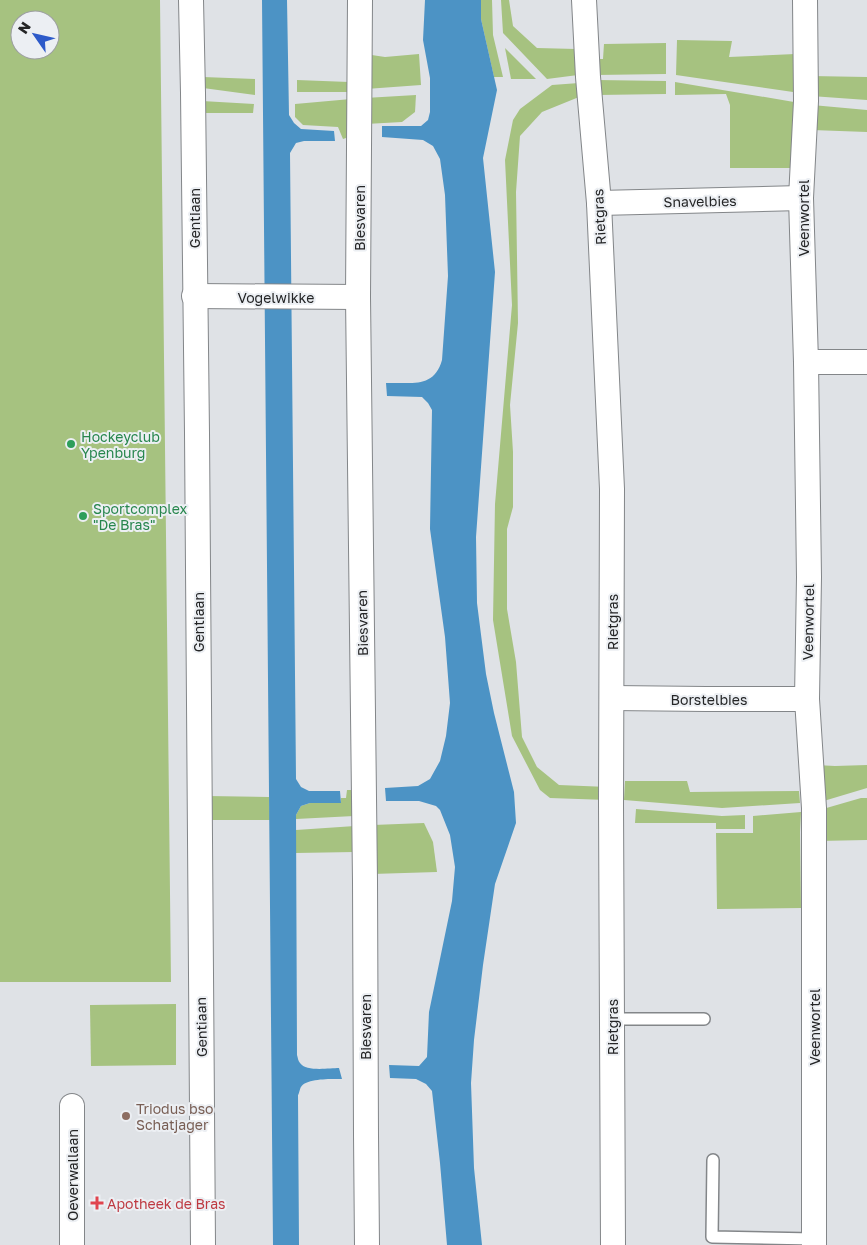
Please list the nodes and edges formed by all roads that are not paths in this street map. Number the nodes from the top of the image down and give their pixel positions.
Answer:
1 (191, 0) edge
2 (360, 0) edge
3 (584, 0) edge
4 (805, 0) edge
5 (801, 198) junction
6 (599, 203) junction
7 (194, 296) junction
8 (358, 297) junction
9 (806, 362) junction
10 (867, 362) edge
11 (612, 698) junction
12 (807, 699) junction
13 (704, 1019) dead end
14 (612, 1020) junction
15 (72, 1106) dead end
16 (713, 1160) dead end
17 (814, 1242) edge
18 (72, 1245) edge
19 (203, 1245) edge
20 (367, 1245) edge
21 (613, 1245) edge

1 - 7 street, Gentiaan
2 - 8 street, Biesvaren
3 - 6 street, Rietgras
4 - 5 street, Veenwortel
5 - 6 street, Snavelbies
5 - 9 street, Veenwortel
6 - 11 street, Rietgras
7 - 8 street, Vogelwikke
7 - 19 street, Gentiaan
8 - 20 street, Biesvaren
9 - 10 street
9 - 12 street, Veenwortel
11 - 12 street, Borstelbies
11 - 14 street, Rietgras
12 - 17 street, Veenwortel
13 - 14 lane
14 - 21 street, Rietgras
15 - 18 street, Oeverwallaan
16 - 17 lane

